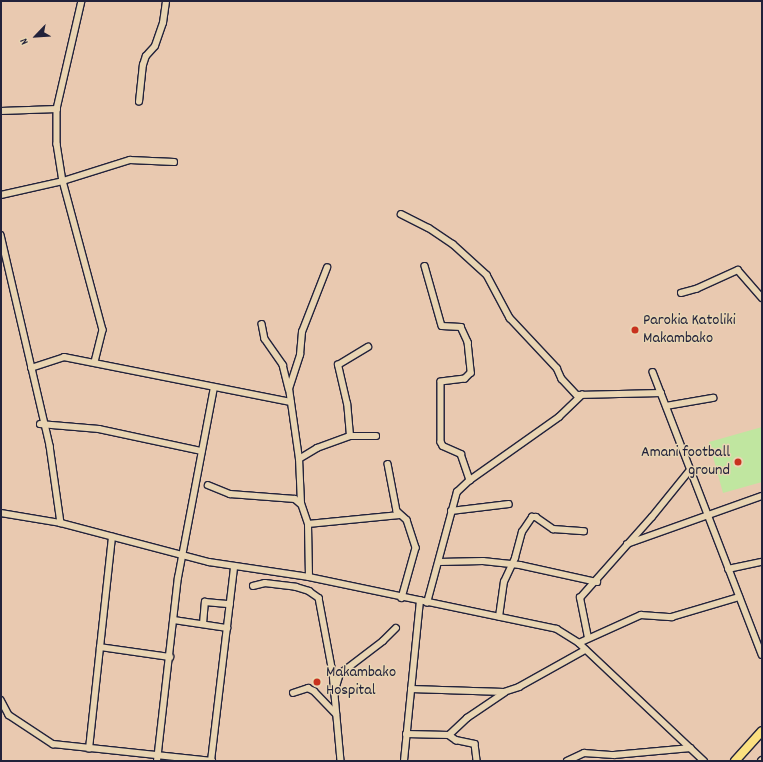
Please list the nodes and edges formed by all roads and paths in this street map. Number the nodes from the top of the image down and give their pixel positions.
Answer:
1 (82, 1) edge
2 (166, 1) edge
3 (139, 102) dead end
4 (57, 109) junction
5 (1, 111) edge
6 (174, 162) dead end
7 (63, 180) junction
8 (1, 195) edge
9 (402, 214) dead end
10 (1, 235) edge
11 (425, 266) dead end
12 (327, 268) dead end
13 (681, 293) dead end
14 (762, 298) edge
15 (262, 324) dead end
16 (368, 348) dead end
17 (96, 362) junction
18 (31, 368) junction
19 (653, 372) dead end
20 (214, 388) junction
21 (289, 390) junction
22 (661, 393) junction
23 (582, 395) junction
24 (713, 398) dead end
25 (291, 402) junction
26 (666, 406) junction
27 (42, 424) junction
28 (350, 436) junction
29 (376, 436) dead end
30 (202, 451) junction
31 (299, 459) junction
32 (388, 464) dead end
33 (690, 470) junction
34 (470, 480) junction
35 (208, 485) dead end
36 (762, 496) edge
37 (301, 504) junction
38 (509, 504) dead end
39 (451, 511) junction
40 (1, 513) edge
41 (707, 514) junction
42 (400, 515) junction
43 (61, 523) junction
44 (308, 524) junction
45 (584, 531) dead end
46 (112, 537) junction
47 (627, 544) junction
48 (182, 555) junction
49 (439, 562) junction
50 (762, 562) edge
51 (512, 565) junction
52 (234, 567) junction
53 (728, 569) junction
54 (309, 577) junction
55 (596, 582) junction
56 (253, 586) dead end
57 (739, 597) junction
58 (402, 598) junction
59 (420, 601) junction
60 (427, 602) junction
61 (230, 604) junction
62 (499, 617) junction
63 (174, 620) junction
64 (203, 624) junction
65 (227, 628) junction
66 (396, 628) dead end
67 (588, 638) junction
68 (579, 643) junction
69 (100, 647) junction
70 (585, 650) junction
71 (762, 655) edge
72 (170, 657) junction
73 (411, 689) junction
74 (293, 692) dead end
75 (504, 692) junction
76 (334, 694) junction
77 (1, 700) edge
78 (2, 709) edge
79 (336, 714) junction
80 (762, 731) edge
81 (406, 734) junction
82 (449, 736) junction
83 (691, 748) junction
84 (89, 749) junction
85 (158, 759) edge
86 (211, 761) edge
87 (341, 761) edge
88 (404, 761) edge
89 (477, 761) edge
90 (567, 761) edge
91 (704, 761) edge
92 (735, 761) edge

1 - 4 street
2 - 3 street
4 - 5 street
4 - 7 street
6 - 7 street
7 - 8 street
7 - 17 street
9 - 23 street
10 - 18 street
11 - 34 street
12 - 21 street
13 - 14 street
15 - 21 street
16 - 28 street
17 - 18 street
17 - 20 street
18 - 27 street
19 - 22 street
20 - 25 street
20 - 30 street
21 - 25 street
22 - 23 street
22 - 26 street
23 - 34 street
24 - 26 street
25 - 31 street
26 - 33 street
27 - 30 street
27 - 43 street
28 - 29 street
28 - 31 street
30 - 48 street
31 - 37 street
32 - 42 street
33 - 41 street
33 - 47 street
34 - 39 street
35 - 37 street
36 - 41 street
37 - 44 street
38 - 39 street
39 - 49 street
40 - 43 street
41 - 47 street
41 - 53 street
42 - 44 street
42 - 58 street
43 - 46 street
44 - 54 street
45 - 51 street
46 - 48 street
46 - 69 street
47 - 55 street
48 - 52 street
48 - 63 street
49 - 51 street
49 - 60 street
50 - 53 street
51 - 55 street
51 - 62 street
52 - 54 street
52 - 61 street
53 - 57 street
54 - 58 street
55 - 67 street
56 - 76 street
57 - 67 street
57 - 71 street
58 - 59 street
59 - 60 street
59 - 73 street
60 - 62 street
61 - 64 street
61 - 65 street
62 - 68 street
63 - 64 street
63 - 72 street
64 - 65 street
65 - 86 street
66 - 76 street
67 - 68 street
68 - 70 street
69 - 72 street
69 - 84 street
70 - 75 street
70 - 83 street
72 - 85 street
73 - 75 street
73 - 81 street
74 - 79 street
75 - 82 street
76 - 79 street
77 - 78 street
78 - 84 street
79 - 87 street
80 - 92 highway
81 - 82 street
81 - 88 street
82 - 89 street
83 - 90 street
83 - 91 street
84 - 85 street
85 - 86 street

